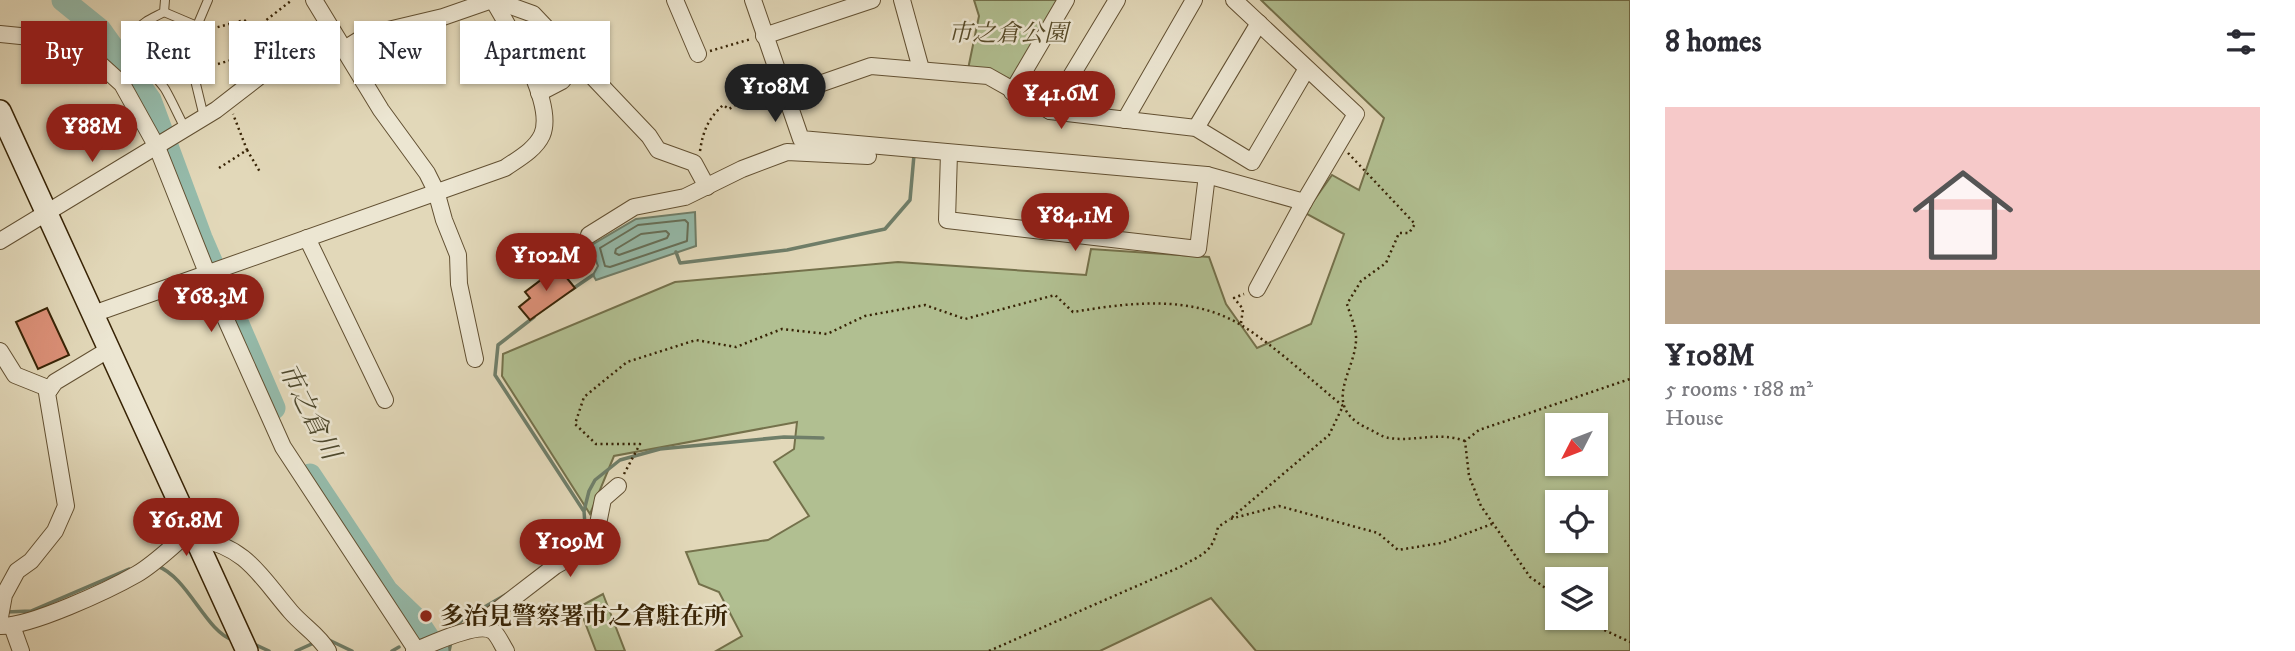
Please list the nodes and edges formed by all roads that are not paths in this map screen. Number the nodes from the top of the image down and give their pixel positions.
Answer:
1 (165, 0) edge
2 (208, 0) edge
3 (493, 0) edge
4 (675, 0) edge
5 (753, 0) edge
6 (872, 0) edge
7 (902, 0) edge
8 (1066, 0) edge
9 (1117, 0) edge
10 (1194, 0) edge
11 (1234, 0) edge
12 (320, 2) edge
13 (164, 12) junction
14 (181, 21) edge
15 (200, 21) edge
16 (326, 21) edge
17 (539, 21) edge
18 (1259, 23) junction
19 (0, 34) edge
20 (764, 36) junction
21 (340, 45) edge
22 (343, 50) junction
23 (698, 54) road end
24 (921, 69) junction
25 (1306, 70) junction
26 (196, 84) edge
27 (249, 84) edge
28 (556, 84) edge
29 (599, 84) edge
30 (1012, 92) junction
31 (539, 93) junction
32 (785, 96) junction
33 (0, 111) edge
34 (1050, 111) junction
35 (204, 117) junction
36 (1125, 120) junction
37 (1196, 128) junction
38 (182, 130) junction
39 (157, 146) junction
40 (902, 149) junction
41 (949, 153) junction
42 (1207, 175) junction
43 (707, 187) junction
44 (436, 191) junction
45 (1304, 202) junction
46 (47, 214) junction
47 (589, 235) dead end
48 (307, 238) junction
49 (0, 241) edge
50 (207, 275) junction
51 (1257, 289) dead end
52 (93, 314) junction
53 (108, 350) junction
54 (0, 351) edge
55 (475, 359) dead end
56 (50, 389) junction
57 (385, 400) dead end
58 (618, 486) road end
59 (194, 534) junction
60 (2, 595) edge
61 (4, 623) edge
62 (466, 631) junction
63 (322, 643) edge
64 (244, 645) edge
65 (21, 651) edge
66 (415, 651) edge
67 (506, 651) edge

1 - 13 lane
2 - 15 lane
3 - 17 street
3 - 22 street
3 - 31 street
4 - 23 street
5 - 20 street
6 - 20 street
7 - 24 street
8 - 30 street
9 - 34 street
10 - 36 street
11 - 18 street
12 - 16 street
13 - 14 lane
13 - 38 lane
18 - 25 street
18 - 37 street
19 - 39 street
20 - 32 street
21 - 22 street
22 - 44 street
24 - 30 street
24 - 32 street
25 - 37 street
25 - 45 street
26 - 35 lane
27 - 35 street
28 - 31 street
29 - 43 street
30 - 34 street
31 - 44 street
32 - 40 street
33 - 46 main road
34 - 36 street
35 - 38 street
36 - 37 street
38 - 39 street
39 - 46 street
39 - 50 street
40 - 41 street
40 - 43 street
41 - 42 street
41 - 42 street
42 - 45 street
43 - 47 street
44 - 48 street
44 - 55 street
45 - 51 street
46 - 49 street
46 - 52 main road
48 - 50 street
48 - 57 street
50 - 52 street
50 - 66 street
52 - 53 main road
53 - 56 street
53 - 59 main road
54 - 56 street
56 - 60 street
58 - 62 street
59 - 61 street
59 - 63 street
59 - 64 main road
60 - 61 street
61 - 65 street
62 - 66 street
62 - 67 street

